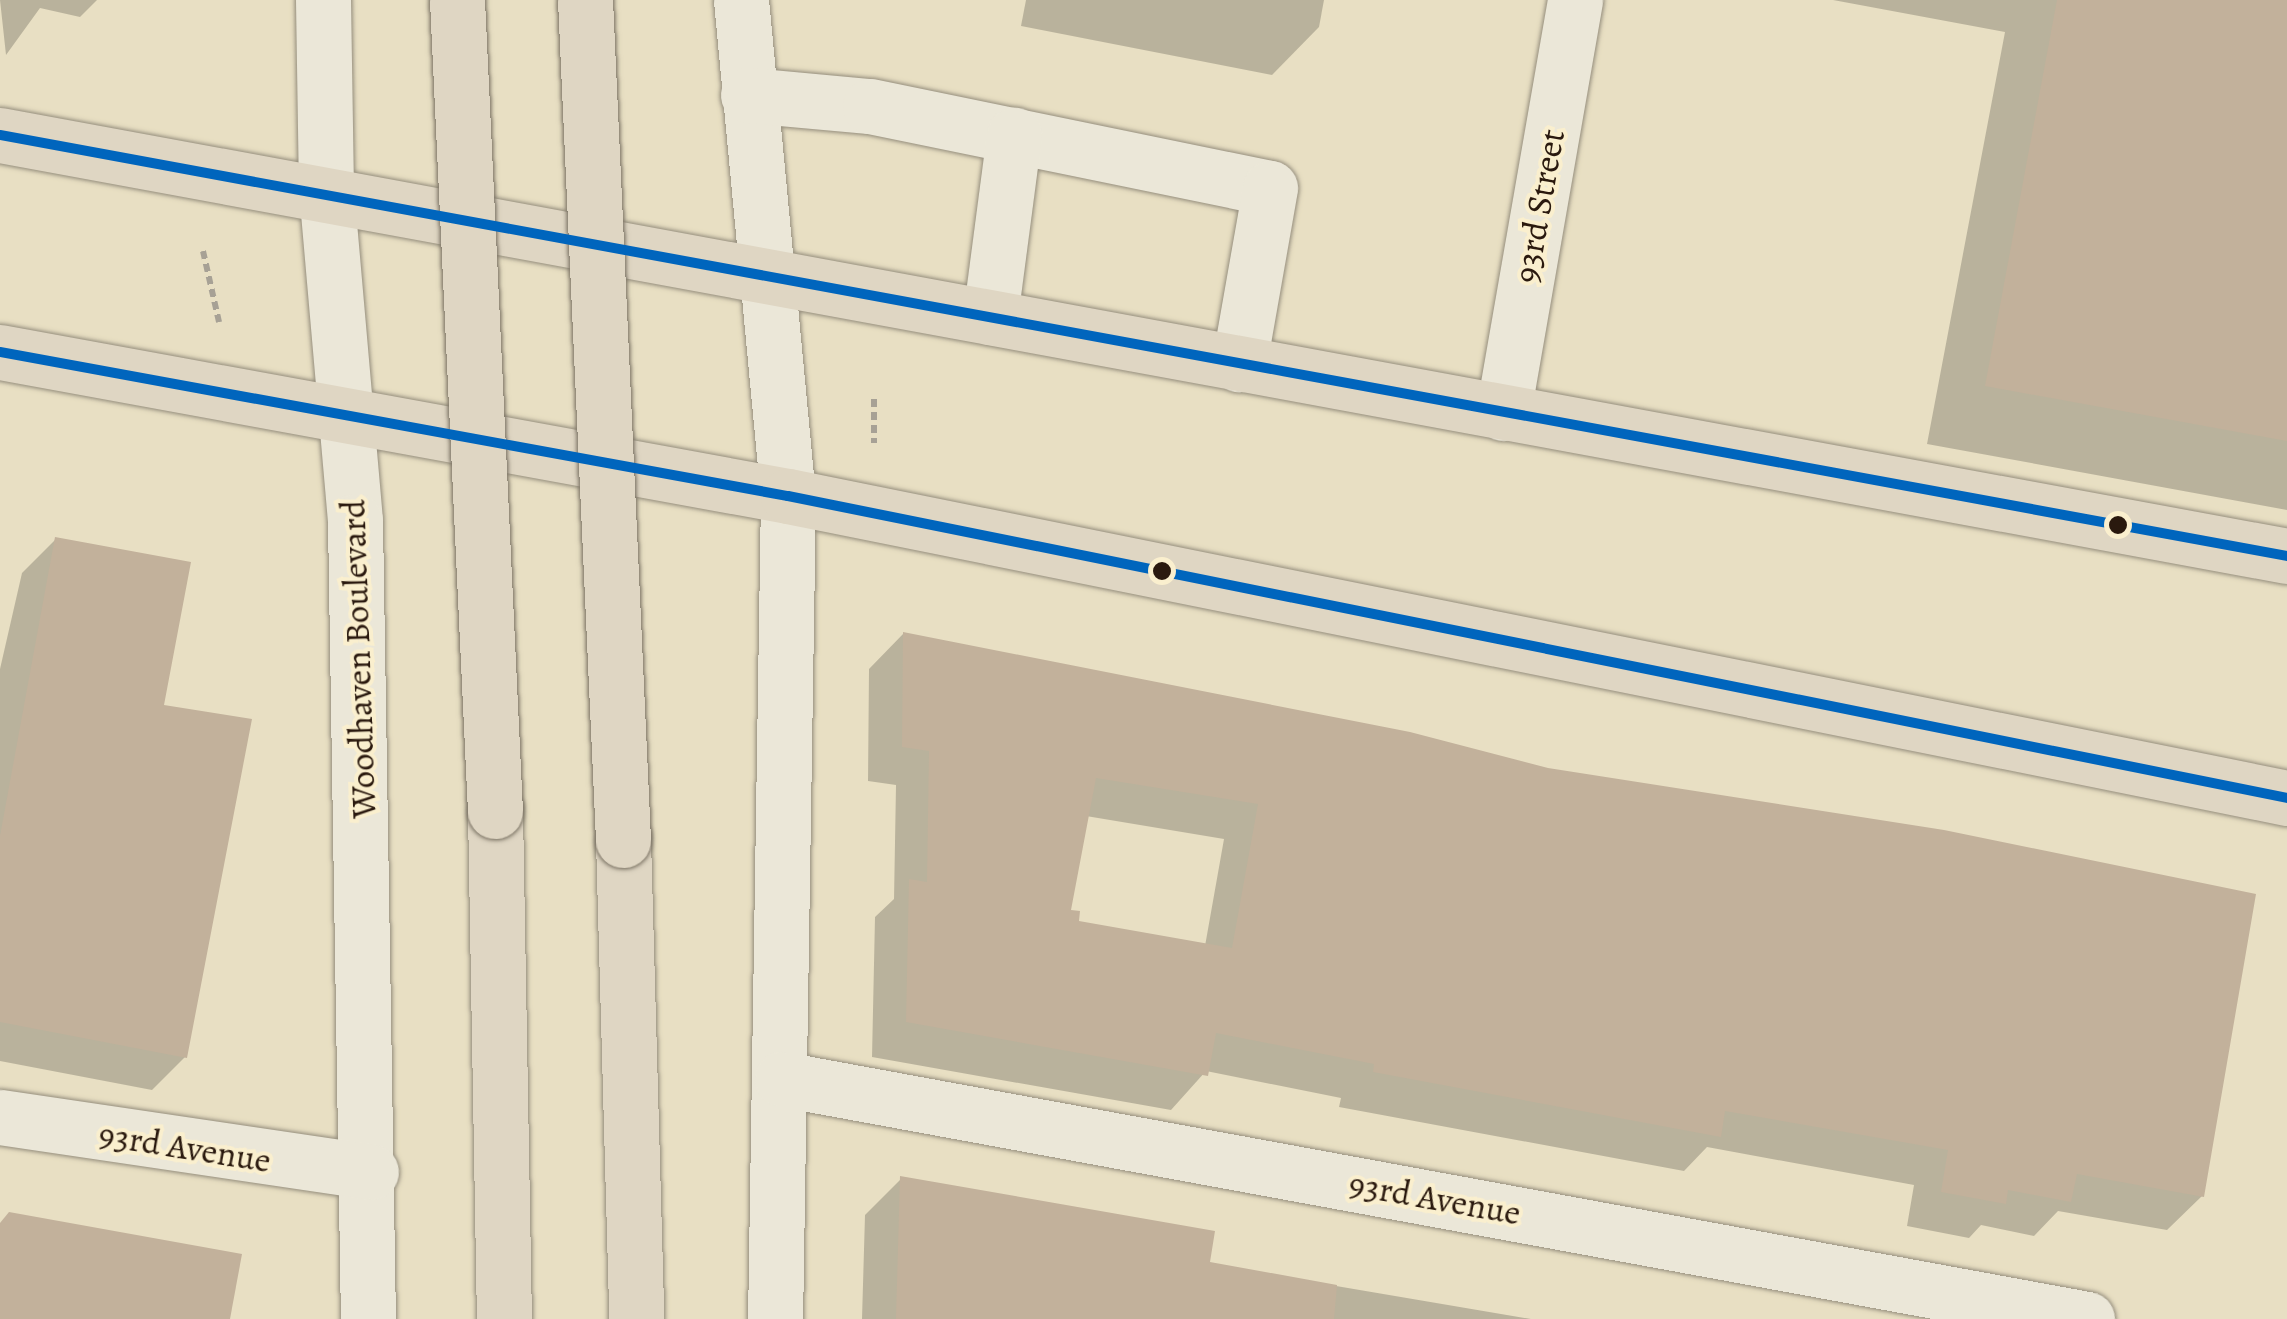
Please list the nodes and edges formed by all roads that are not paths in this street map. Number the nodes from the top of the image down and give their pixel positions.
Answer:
1 (323, 0) edge
2 (457, 0) edge
3 (585, 0) edge
4 (740, 0) edge
5 (1576, 0) edge
6 (748, 95) junction
7 (0, 135) edge
8 (1014, 135) junction
9 (326, 189) junction
10 (762, 275) junction
11 (990, 317) junction
12 (0, 352) edge
13 (1240, 364) junction
14 (350, 413) junction
15 (1503, 413) junction
16 (788, 496) junction
17 (2287, 556) edge
18 (2287, 798) edge
19 (782, 1078) junction
20 (0, 1117) edge
21 (371, 1172) junction
22 (368, 1319) edge
23 (504, 1319) edge
24 (636, 1319) edge
25 (774, 1319) edge
26 (2087, 1319) edge

1 - 9 street, Woodhaven Boulevard
2 - 23 main road, bridge
3 - 24 main road, bridge
4 - 6 street
5 - 15 street, 93rd Street
6 - 8 street
6 - 10 street
7 - 9 main road
8 - 11 street
8 - 13 street
9 - 10 main road
9 - 14 street, Woodhaven Boulevard
10 - 11 main road
10 - 16 street
11 - 13 main road
12 - 14 main road
13 - 15 main road
14 - 16 main road
14 - 21 street, Woodhaven Boulevard
15 - 17 main road
16 - 18 main road
16 - 19 street
19 - 25 street
19 - 26 street, 93rd Avenue
20 - 21 street, 93rd Avenue
21 - 22 street, Woodhaven Boulevard

